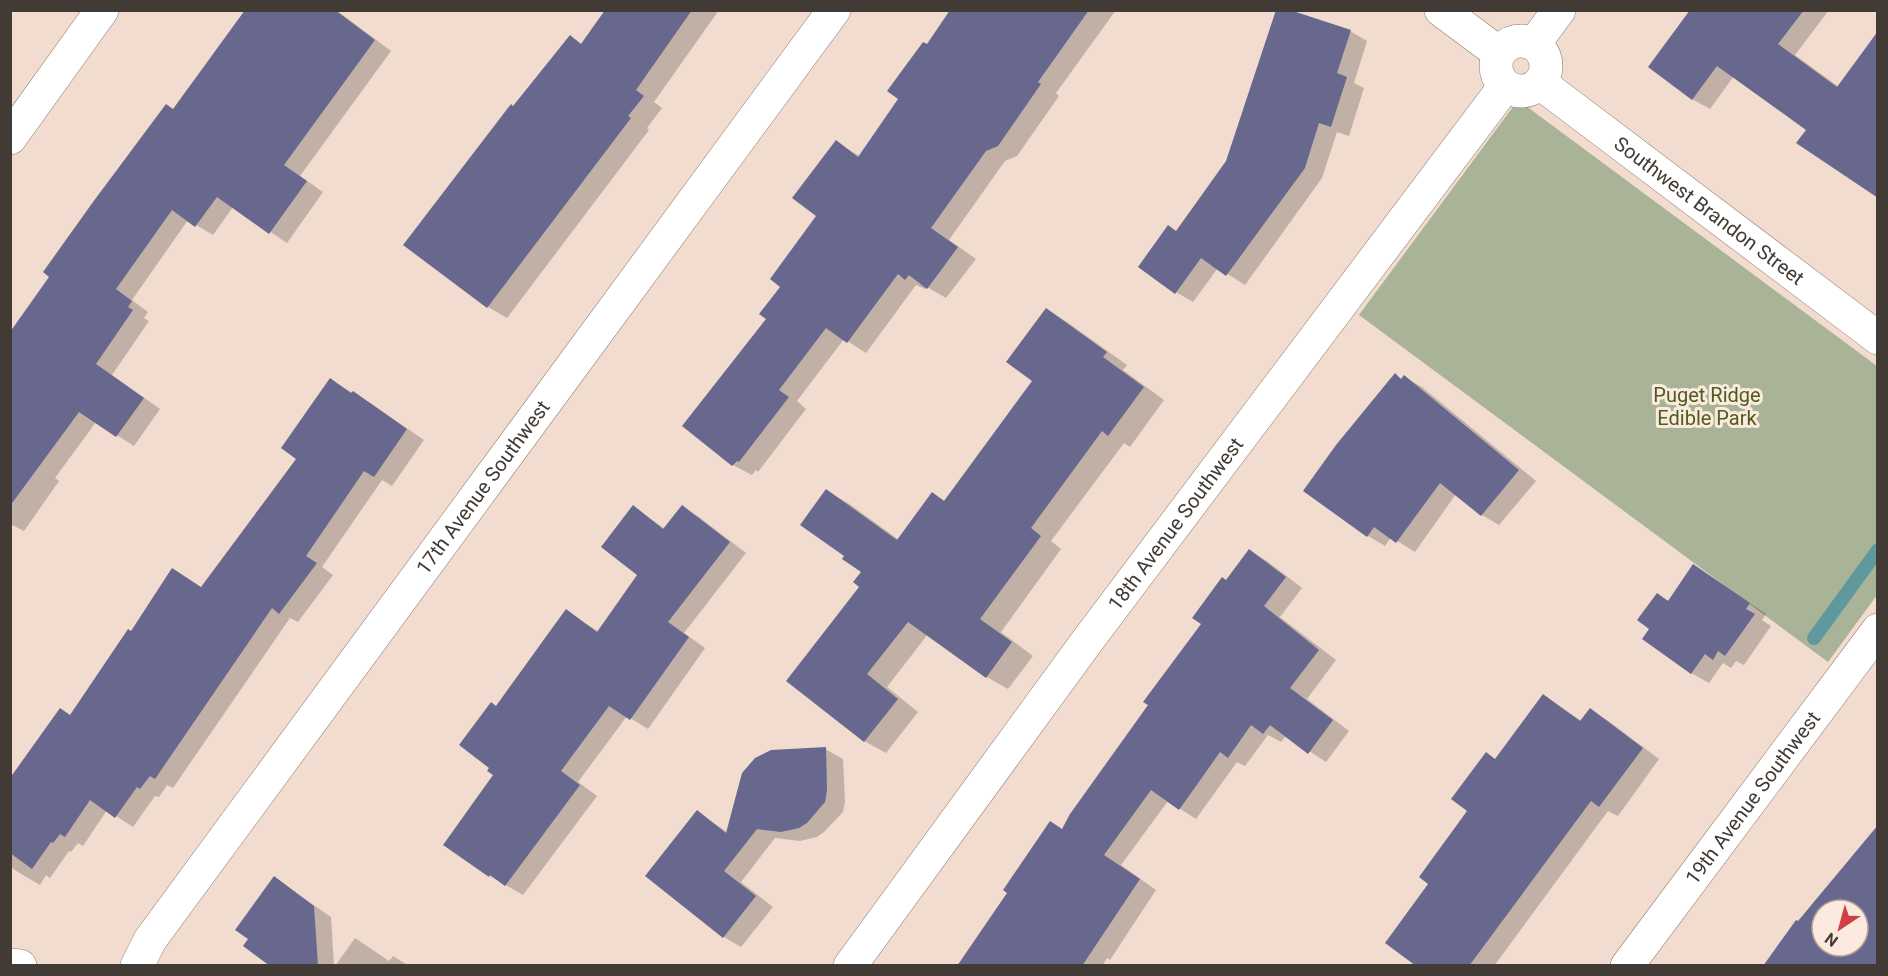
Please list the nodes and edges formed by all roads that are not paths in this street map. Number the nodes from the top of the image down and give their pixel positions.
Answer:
1 (102, 10) edge
2 (834, 10) edge
3 (1441, 10) edge
4 (1559, 10) edge
5 (1534, 44) junction
6 (1500, 54) junction
7 (1540, 83) junction
8 (1505, 86) junction
9 (10, 138) edge
10 (1878, 338) edge
11 (1878, 630) edge
12 (10, 965) edge
13 (20, 966) edge
14 (137, 966) edge
15 (850, 966) edge
16 (1627, 966) edge

1 - 9 street
2 - 14 street, 17th Avenue Southwest
3 - 6 street
4 - 5 street
5 - 6 street
5 - 7 street
6 - 8 street
7 - 8 street
7 - 10 street, Southwest Brandon Street
8 - 15 street, 18th Avenue Southwest
11 - 16 street, 19th Avenue Southwest
12 - 13 street

